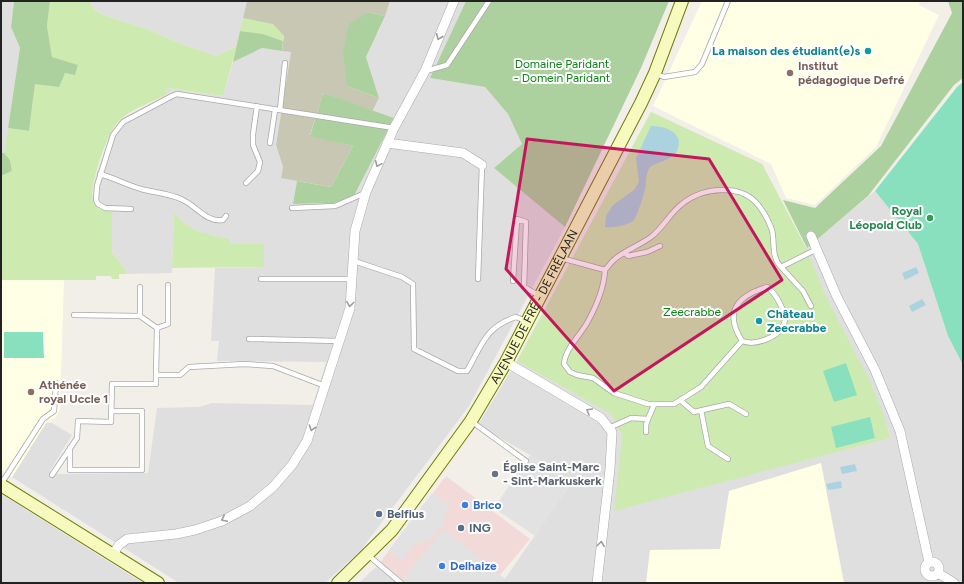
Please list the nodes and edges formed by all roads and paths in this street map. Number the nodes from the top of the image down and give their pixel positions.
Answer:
1 (454, 1) edge
2 (489, 1) edge
3 (682, 1) edge
4 (728, 1) edge
5 (285, 63) dead end
6 (425, 71) junction
7 (655, 73) junction
8 (257, 106) junction
9 (278, 110) junction
10 (394, 128) junction
11 (270, 143) dead end
12 (387, 143) junction
13 (482, 165) joint
14 (100, 174) junction
15 (246, 183) dead end
16 (366, 192) junction
17 (292, 208) dead end
18 (131, 209) dead end
19 (226, 216) dead end
20 (811, 236) dead end
21 (660, 246) dead end
22 (817, 249) junction
23 (625, 254) junction
24 (560, 257) junction
25 (354, 261) junction
26 (782, 267) junction
27 (605, 270) junction
28 (261, 279) dead end
29 (353, 280) junction
30 (478, 280) dead end
31 (513, 281) dead end
32 (168, 285) dead end
33 (140, 287) dead end
34 (540, 296) junction
35 (811, 306) dead end
36 (74, 315) dead end
37 (140, 316) junction
38 (526, 322) junction
39 (156, 328) junction
40 (249, 339) dead end
41 (742, 341) junction
42 (340, 342) junction
43 (506, 362) junction
44 (156, 375) junction
45 (56, 383) dead end
46 (326, 386) junction
47 (680, 400) junction
48 (654, 405) junction
49 (701, 410) junction
50 (112, 411) junction
51 (746, 414) dead end
52 (648, 419) junction
53 (471, 421) junction
54 (609, 428) junction
55 (646, 432) dead end
56 (70, 448) junction
57 (728, 459) dead end
58 (526, 461) dead end
59 (52, 475) dead end
60 (1, 484) edge
61 (112, 554) junction
62 (368, 555) junction
63 (931, 577) edge
64 (158, 583) edge
65 (338, 583) edge
66 (401, 583) edge
67 (597, 583) edge
68 (954, 583) edge

1 -> 6 street
2 - 6 lane
3 - 7 main road, AVENUE DE FRÉ - DE FRÉLAAN
4 - 7 lane
5 - 9 lane
6 - 10 street
7 - 24 main road, AVENUE DE FRÉ - DE FRÉLAAN
8 - 9 lane
8 - 14 lane
8 - 15 lane
9 - 10 lane
9 - 11 lane
10 - 12 street
12 - 13 street
12 -> 16 street
13 - 30 lane
14 - 18 lane
14 - 19 lane
16 - 17 lane
16 - 25 street
20 - 22 street
21 - 23 lane
22 - 26 lane
22 - 63 street
23 - 26 lane
23 - 27 lane
24 - 27 lane
24 - 34 main road, AVENUE DE FRÉ - DE FRÉLAAN
25 - 29 street
25 - 38 lane
26 - 35 lane
27 - 48 lane
28 - 29 lane
29 -> 42 street
31 - 34 lane
32 - 39 lane
33 - 37 lane
34 - 38 main road, AVENUE DE FRÉ - DE FRÉLAAN
36 - 37 lane
37 - 39 lane
38 - 43 main road, AVENUE DE FRÉ - DE FRÉLAAN
39 - 44 lane
40 - 42 lane
41 - 41 lane
41 - 47 lane
42 - 46 street
43 - 53 main road, AVENUE DE FRÉ - DE FRÉLAAN
54 -> 43 street
44 - 46 lane
44 - 50 lane
45 - 60 lane
46 -> 61 street
47 - 48 lane
47 - 49 lane
48 - 52 lane
49 - 51 lane
49 - 57 lane
50 - 56 lane
50 - 56 lane
52 - 54 lane
52 - 55 lane
53 - 58 lane
53 - 62 main road, AVENUE DE FRÉ - DE FRÉLAAN
67 -> 54 street
56 - 59 lane
60 - 61 main road
61 - 64 main road
62 - 65 main road, AVENUE DE FRÉ - DE FRÉLAAN
62 - 66 lane
63 - 68 street

